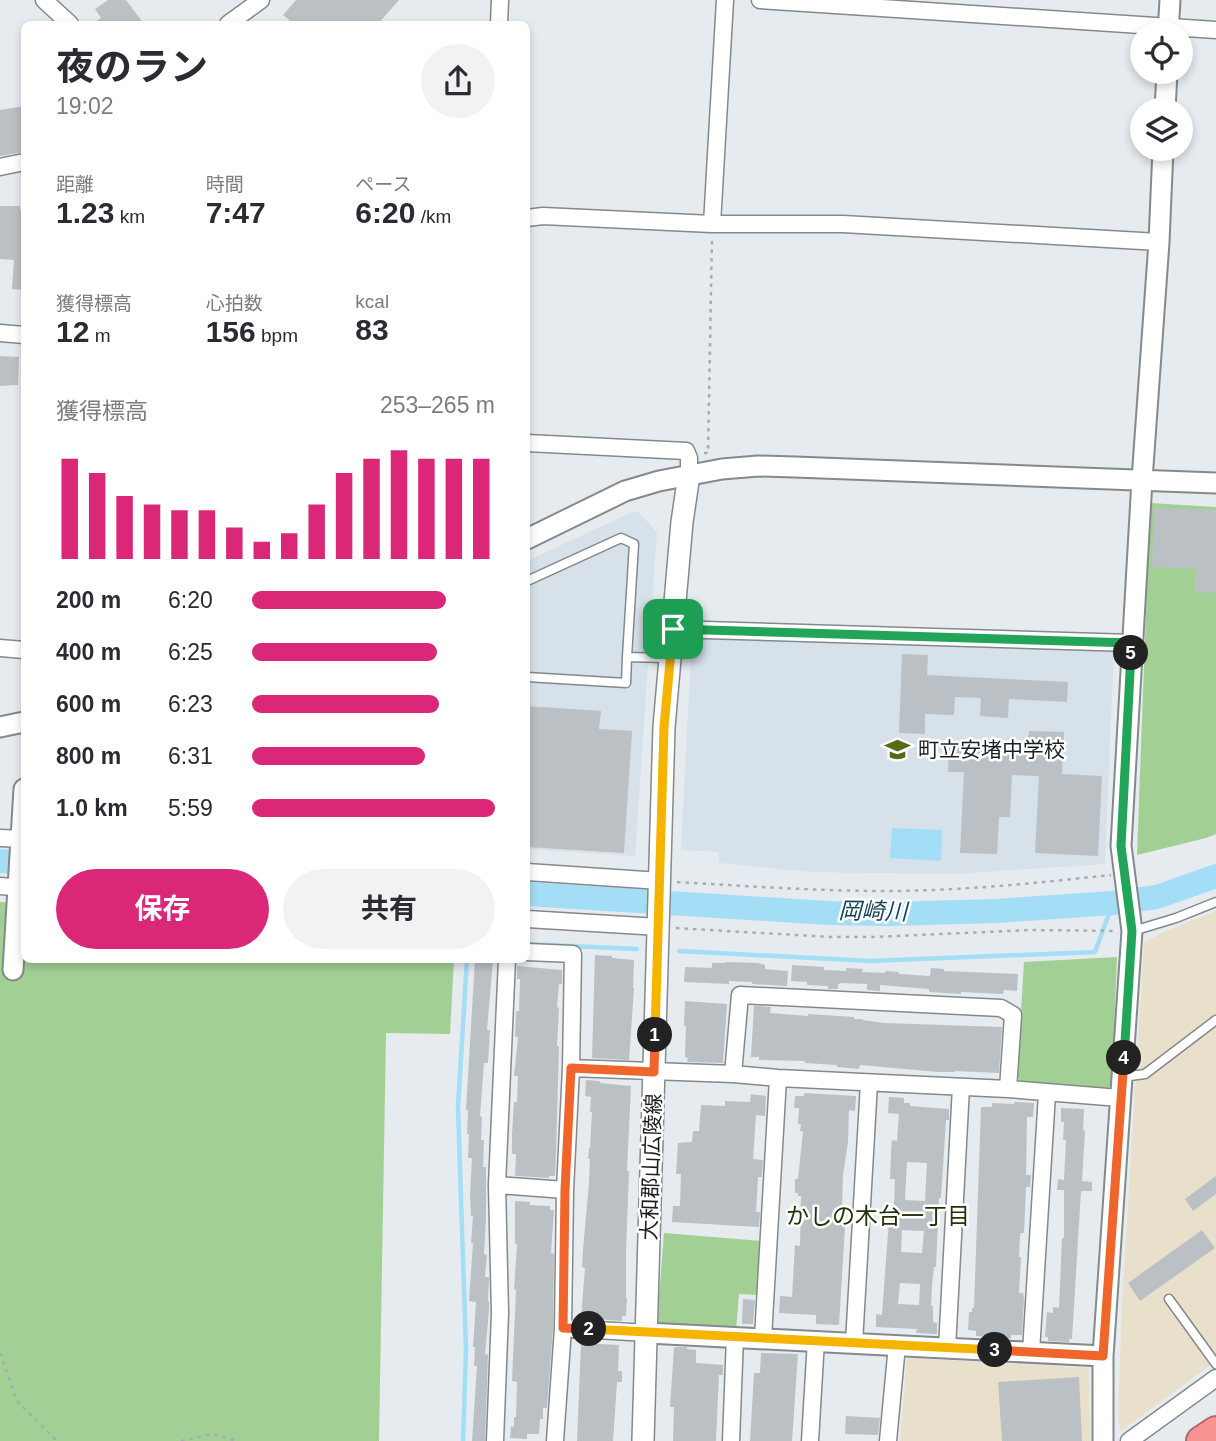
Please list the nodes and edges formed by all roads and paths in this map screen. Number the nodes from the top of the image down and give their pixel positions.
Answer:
1 (44, 0) edge
2 (261, 0) edge
3 (500, 0) edge
4 (725, 0) edge
5 (760, 0) edge
6 (1170, 0) edge
7 (67, 21) edge
8 (232, 21) edge
9 (499, 21) edge
10 (1169, 21) edge
11 (1130, 27) edge
12 (1193, 30) edge
13 (1216, 30) edge
14 (1162, 161) edge
15 (21, 163) edge
16 (0, 167) edge
17 (530, 218) edge
18 (712, 225) junction
19 (1158, 242) junction
20 (0, 333) edge
21 (21, 335) edge
22 (530, 443) edge
23 (687, 451) junction
24 (689, 475) junction
25 (1142, 480) junction
26 (1216, 483) edge
27 (530, 538) edge
28 (530, 580) edge
29 (673, 629) junction
30 (1132, 643) junction
31 (0, 648) edge
32 (21, 650) edge
33 (627, 657) junction
34 (670, 658) junction
35 (530, 677) edge
36 (21, 726) edge
37 (0, 727) edge
38 (0, 838) edge
39 (21, 839) edge
40 (21, 850) edge
41 (530, 872) edge
42 (1125, 878) junction
43 (660, 881) junction
44 (14, 887) edge
45 (1216, 902) edge
46 (530, 919) edge
47 (659, 927) junction
48 (1131, 927) junction
49 (1110, 931) dead end
50 (530, 952) edge
51 (507, 963) edge
52 (13, 970) dead end
53 (1216, 1020) edge
54 (571, 1068) junction
55 (654, 1072) junction
56 (733, 1074) junction
57 (1122, 1077) junction
58 (778, 1078) junction
59 (869, 1083) junction
60 (961, 1087) junction
61 (1008, 1090) junction
62 (1047, 1094) junction
63 (1120, 1098) junction
64 (497, 1185) junction
65 (565, 1190) junction
66 (1169, 1299) dead end
67 (563, 1328) junction
68 (647, 1333) junction
69 (735, 1337) junction
70 (763, 1338) junction
71 (816, 1340) junction
72 (854, 1343) junction
73 (897, 1345) junction
74 (947, 1348) junction
75 (1031, 1352) junction
76 (0, 1353) edge
77 (1103, 1356) junction
78 (1216, 1364) edge
79 (1216, 1378) edge
80 (1216, 1431) edge
81 (57, 1441) edge
82 (181, 1441) edge
83 (237, 1441) edge
84 (495, 1441) edge
85 (555, 1441) edge
86 (643, 1441) edge
87 (731, 1441) edge
88 (810, 1441) edge
89 (888, 1441) edge
90 (1103, 1441) edge
91 (1129, 1441) edge
92 (1201, 1441) edge

1 - 7 street
2 - 8 street
3 - 9 street
4 - 18 street
5 - 11 street
6 - 10 street
12 - 13 street
14 - 19 street
15 - 16 street
17 - 18 street
18 - 19 street
18 - 23 path
19 - 25 street
20 - 21 street
22 - 23 street
23 - 24 street
24 - 25 street
24 - 27 street
24 - 29 main road, 大和郡山広陵線
25 - 26 street
25 - 30 street
28 - 33 lane
29 - 30 street
29 - 34 main road, 大和郡山広陵線
30 - 42 street
31 - 32 street
33 - 34 lane
33 - 35 lane
34 - 43 main road, 大和郡山広陵線
36 - 37 street
38 - 39 street
40 - 44 street
41 - 43 street
42 - 43 path
42 - 48 street
43 - 47 main road, 大和郡山広陵線
44 - 52 street
45 - 48 lane
46 - 47 street
47 - 49 path
47 - 55 main road, 大和郡山広陵線
48 - 57 street
50 - 54 street
51 - 64 street
53 - 57 lane
54 - 55 street
54 - 65 street
55 - 56 street
55 - 68 main road, 大和郡山広陵線
56 - 58 street
56 - 61 street
57 - 63 street
58 - 59 street
58 - 70 street
59 - 60 street
59 - 72 street
60 - 61 street
60 - 74 street
61 - 62 street
62 - 63 street
62 - 75 street
63 - 77 street
64 - 65 street
64 - 84 street
65 - 67 street
66 - 78 lane
67 - 68 street
67 - 85 street
68 - 69 street
68 - 86 main road, 大和郡山広陵線
69 - 70 street
69 - 87 street
70 - 71 street
71 - 72 street
71 - 88 street
72 - 73 street
73 - 74 street
73 - 89 street
74 - 75 street
75 - 77 street
76 - 81 path
77 - 90 street
79 - 91 street
80 - 92 highway
82 - 83 path

